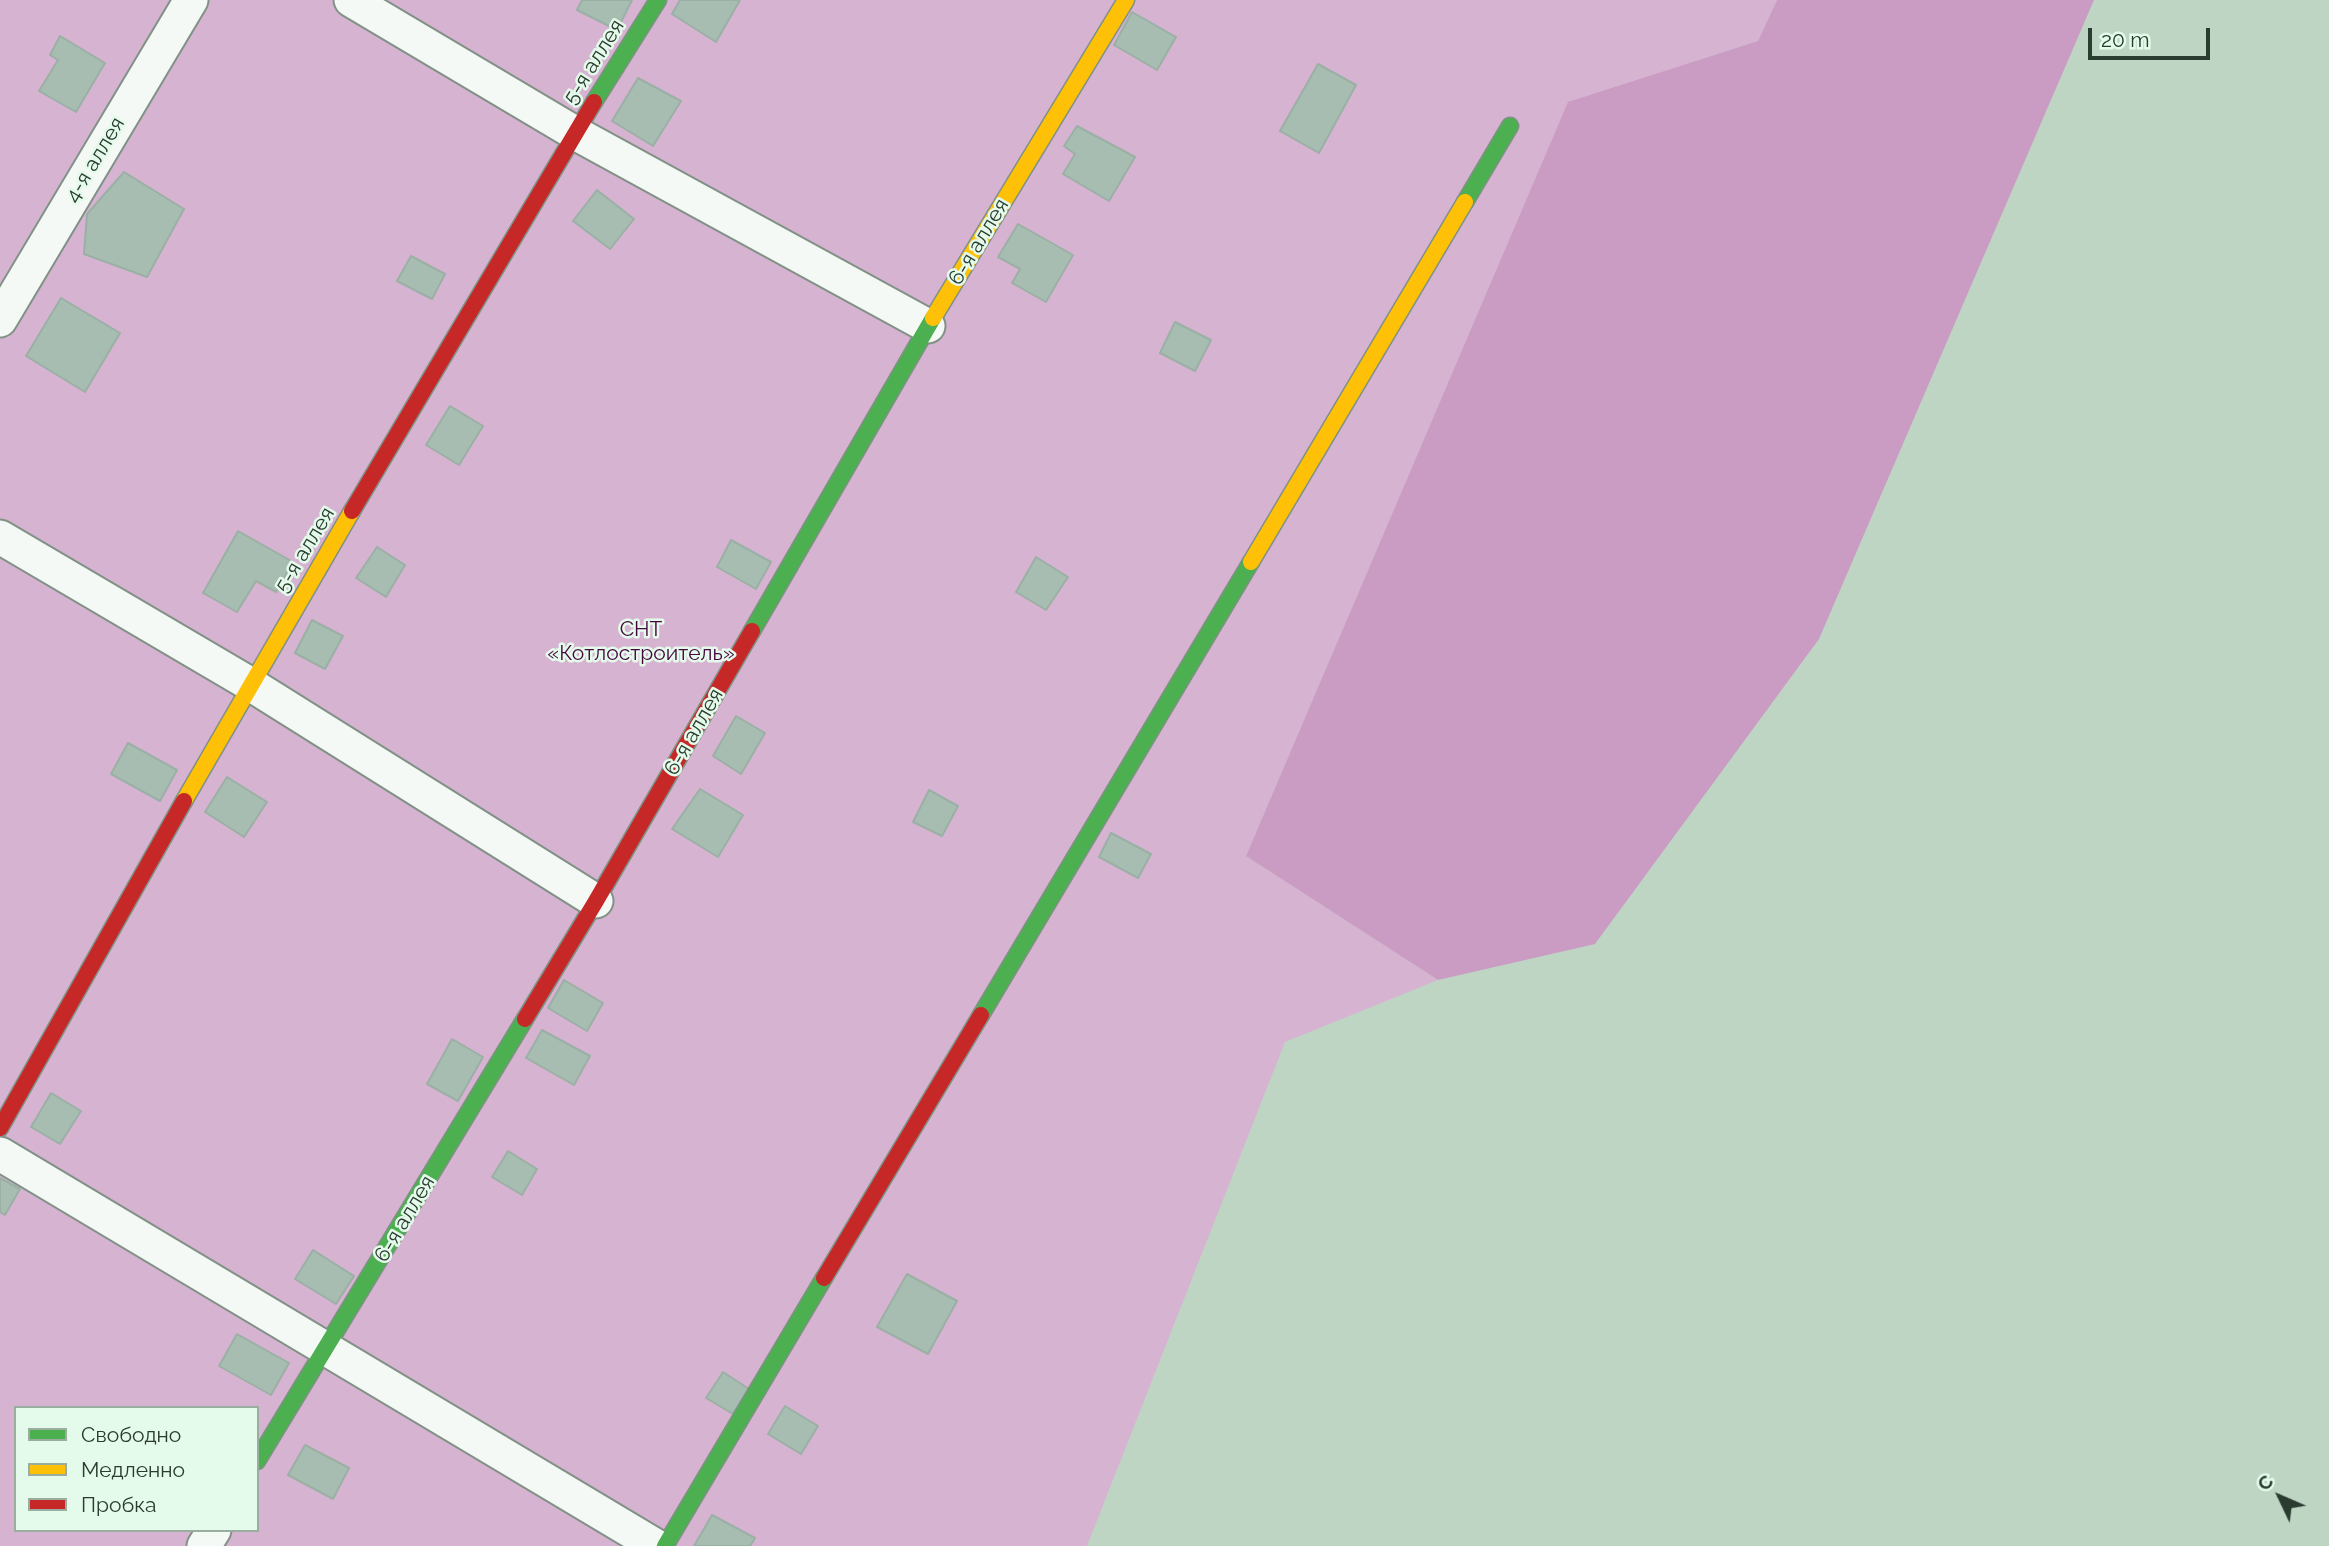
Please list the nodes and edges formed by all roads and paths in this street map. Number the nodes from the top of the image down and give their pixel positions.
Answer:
1 (191, 0) edge
2 (351, 0) edge
3 (658, 0) edge
4 (1126, 0) edge
5 (1510, 126) dead end
6 (575, 133) junction
7 (0, 320) edge
8 (928, 326) junction
9 (0, 537) edge
10 (250, 684) junction
11 (596, 901) junction
12 (0, 1128) edge
13 (0, 1154) edge
14 (326, 1350) junction
15 (259, 1458) edge
16 (656, 1546) edge
17 (665, 1546) edge

1 - 7 street, 4-я аллея
2 - 6 street
3 - 6 street, 5-я аллея
4 - 8 street, 6-я аллея
5 - 17 street
6 - 8 street
6 - 10 street, 5-я аллея
8 - 11 street, 6-я аллея
9 - 10 street
10 - 11 street
10 - 12 street, 5-я аллея
11 - 14 street, 6-я аллея
13 - 14 street
14 - 15 street, 6-я аллея
14 - 16 street

